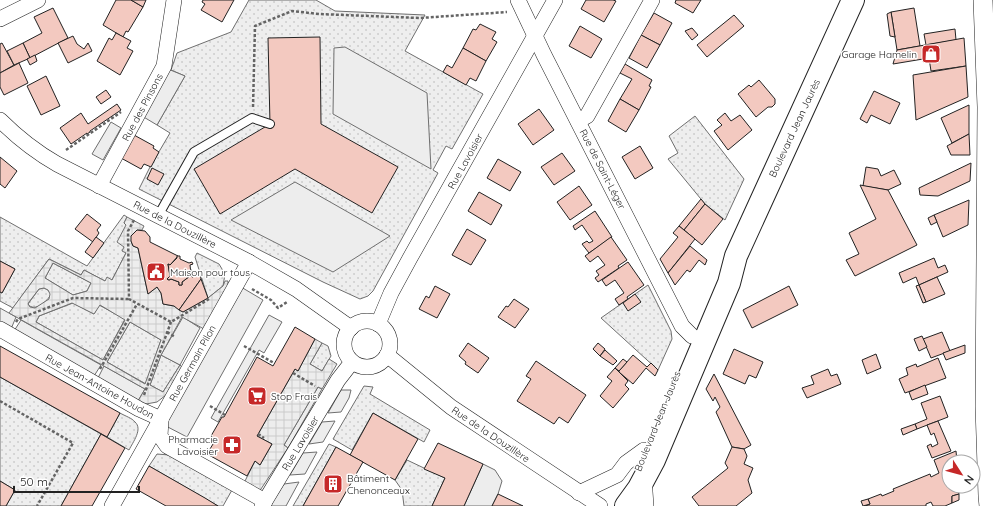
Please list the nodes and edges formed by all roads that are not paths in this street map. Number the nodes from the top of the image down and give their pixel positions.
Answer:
1 (38, 0) edge
2 (174, 0) edge
3 (555, 0) edge
4 (652, 0) edge
5 (853, 0) edge
6 (983, 0) edge
7 (514, 6) edge
8 (0, 19) edge
9 (535, 36) junction
10 (989, 40) edge
11 (0, 120) edge
12 (578, 121) junction
13 (270, 124) dead end
14 (99, 186) junction
15 (158, 216) junction
16 (736, 256) junction
17 (249, 262) junction
18 (990, 266) edge
19 (378, 324) junction
20 (351, 328) junction
21 (5, 332) edge
22 (692, 336) junction
23 (387, 355) junction
24 (352, 362) junction
25 (161, 419) junction
26 (644, 450) junction
27 (580, 500) edge
28 (264, 503) edge
29 (633, 505) edge
30 (112, 506) edge
31 (600, 506) edge
32 (989, 506) edge

1 - 8 street
2 - 14 street, Rue des Pinsons
3 - 9 street, Rue Lavoisier
4 - 12 street
5 - 16 main road, Boulevard Jean Jaurès
6 - 10 street
7 - 9 street, Rue de Saint-Léger
9 - 12 street, Rue de Saint-Léger
9 - 19 street, Rue Lavoisier
10 - 18 street
11 - 14 street, Rue de la Douzillère
12 - 22 street, Rue de Saint-Léger
13 - 15 lane
14 - 15 street, Rue de la Douzillère
15 - 17 street, Rue de la Douzillère
16 - 22 main road, Boulevard Jean Jaurès
16 - 29 main road, Boulevard Jean Jaurès
17 - 20 street, Rue de la Douzillère
17 - 25 street, Rue Germain Pilon
18 - 32 street
19 - 20 street
19 - 23 street
20 - 24 street
21 - 25 street, Rue Jean-Antoine Houdon
22 - 26 main road, Boulevard Jean Jaurès
23 - 24 street
23 - 27 street, Rue de la Douzillère
24 - 28 street, Rue Lavoisier
25 - 28 street, Rue Jean-Antoine Houdon
25 - 30 street, Rue Germain Pilon
26 - 27 street
26 - 29 main road, Boulevard Jean Jaurès
27 - 31 street, Rue de la Douzillère

